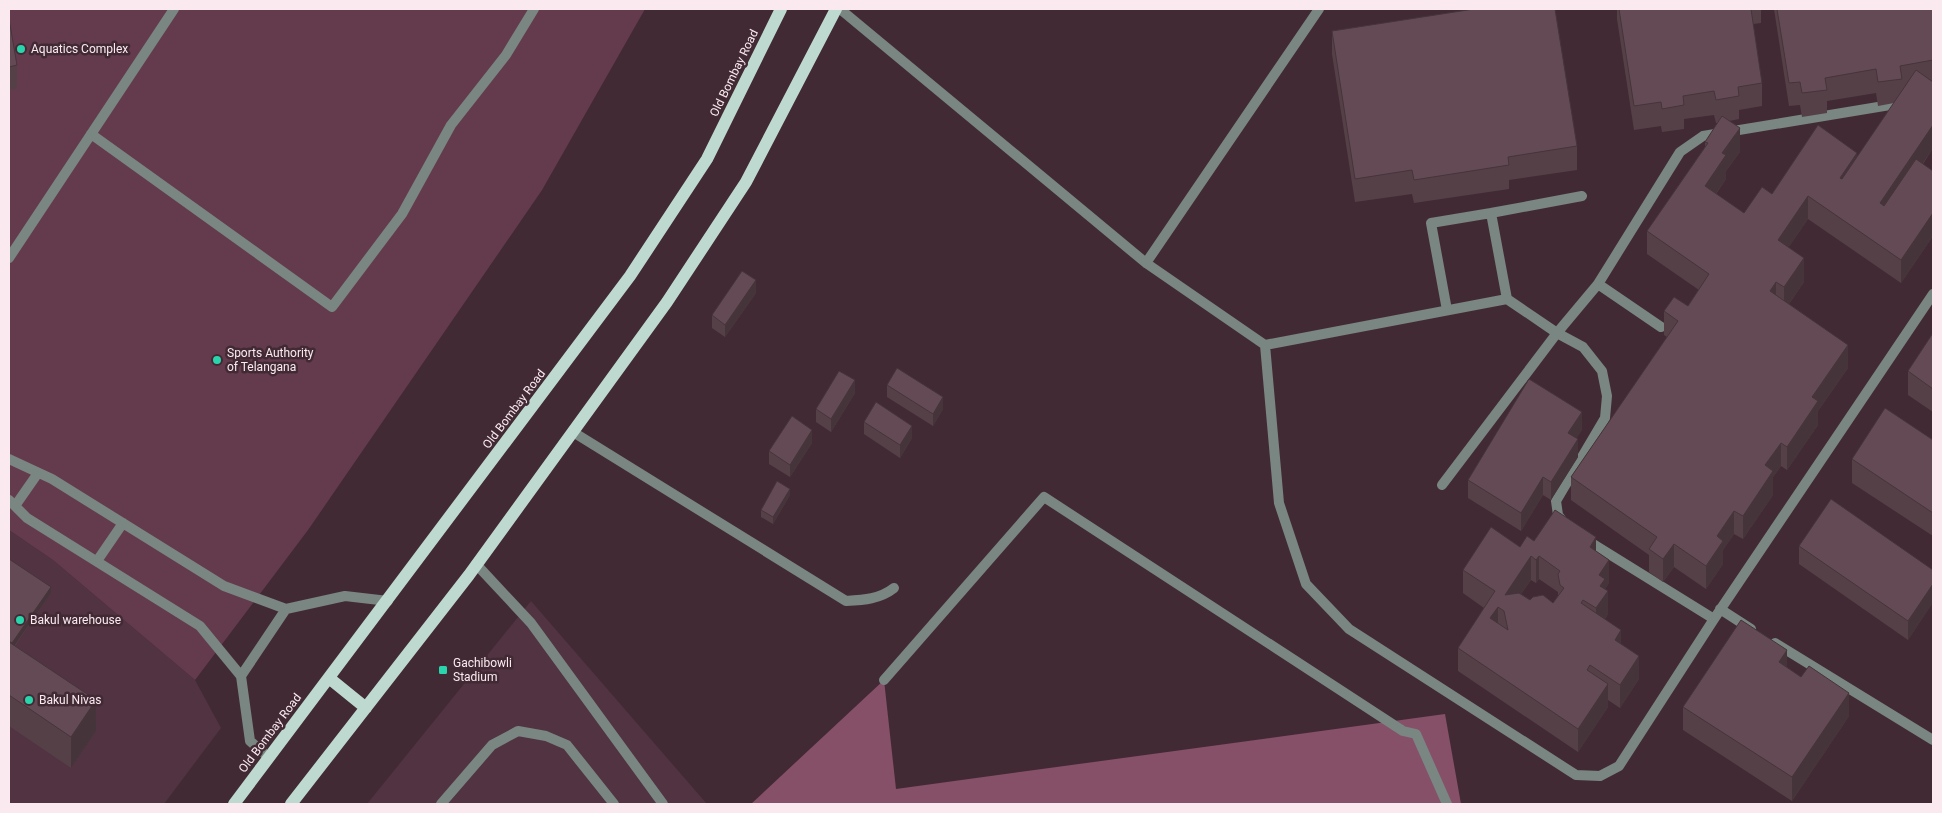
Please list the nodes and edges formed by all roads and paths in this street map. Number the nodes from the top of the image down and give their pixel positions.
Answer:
1 (174, 9) edge
2 (534, 9) edge
3 (781, 9) edge
4 (836, 9) edge
5 (840, 9) edge
6 (1319, 9) edge
7 (1890, 105) edge
8 (91, 134) junction
9 (1582, 196) dead end
10 (1491, 212) junction
11 (9, 258) edge
12 (1146, 263) junction
13 (1598, 284) junction
14 (1933, 294) edge
15 (1508, 299) junction
16 (1447, 310) junction
17 (1661, 327) dead end
18 (1557, 333) junction
19 (1265, 345) junction
20 (573, 432) junction
21 (9, 459) edge
22 (38, 473) junction
23 (1442, 485) dead end
24 (12, 503) edge
25 (123, 523) junction
26 (97, 561) junction
27 (476, 564) junction
28 (894, 588) dead end
29 (388, 601) junction
30 (286, 609) junction
31 (1720, 610) junction
32 (1714, 619) junction
33 (241, 676) junction
34 (329, 678) junction
35 (884, 680) dead end
36 (366, 708) junction
37 (1933, 740) edge
38 (268, 758) junction
39 (234, 804) edge
40 (291, 804) edge
41 (440, 804) edge
42 (614, 804) edge
43 (663, 804) edge
44 (1447, 804) edge

1 - 8 lane
2 - 8 lane
3 - 29 main road, Old Bombay Road
4 - 20 main road
5 - 12 lane
6 - 12 lane
7 - 13 lane
8 - 11 lane
9 - 10 lane
10 - 15 lane
10 - 16 lane
12 - 19 lane
13 - 17 lane
13 - 18 lane
14 - 31 lane
15 - 16 lane
15 - 18 lane
16 - 19 lane
18 - 23 lane
18 - 32 lane
19 - 32 lane
20 - 27 main road
20 - 28 lane
21 - 22 lane
22 - 24 lane
22 - 25 lane
24 - 26 lane
25 - 26 lane
25 - 30 lane
26 - 33 lane
27 - 36 main road
27 - 43 lane
29 - 30 lane
29 - 34 main road, Old Bombay Road
30 - 33 lane
31 - 32 lane
31 - 37 lane
33 - 38 lane
34 - 36 main road
34 - 38 main road, Old Bombay Road
35 - 44 lane
36 - 40 main road
38 - 39 main road, Old Bombay Road
41 - 42 lane

